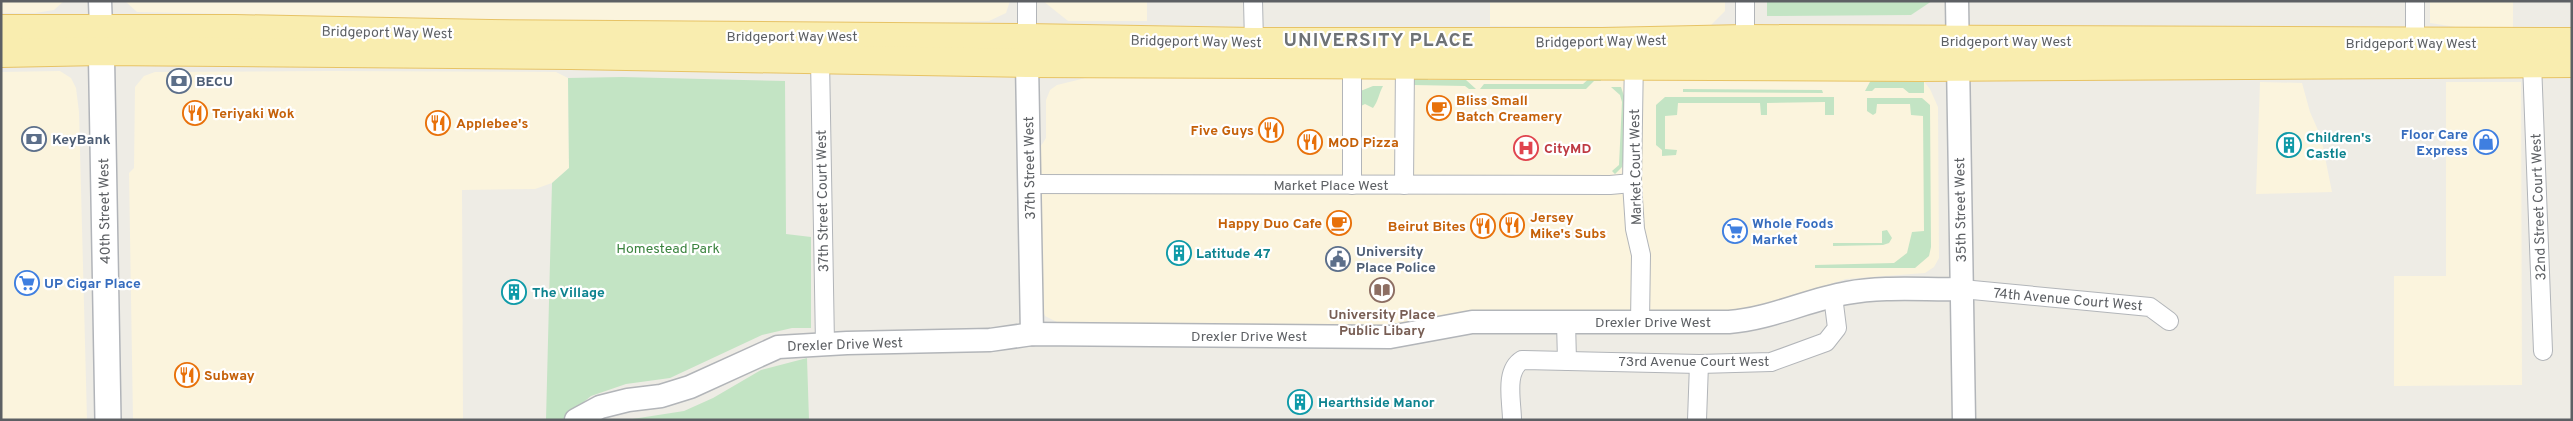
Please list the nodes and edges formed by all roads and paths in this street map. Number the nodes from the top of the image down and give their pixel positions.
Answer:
1 (100, 1) edge
2 (1027, 1) edge
3 (1253, 1) edge
4 (1745, 1) edge
5 (1957, 1) edge
6 (2416, 1) edge
7 (1, 29) edge
8 (1745, 39) junction
9 (101, 40) junction
10 (1254, 42) junction
11 (2572, 42) edge
12 (2415, 44) junction
13 (1027, 50) junction
14 (1, 53) edge
15 (1634, 53) junction
16 (1957, 54) junction
17 (820, 59) junction
18 (1352, 63) junction
19 (1405, 63) junction
20 (2532, 63) junction
21 (2572, 63) edge
22 (1632, 183) junction
23 (1029, 184) junction
24 (1352, 185) junction
25 (1404, 185) junction
26 (1962, 289) junction
27 (1833, 296) junction
28 (2170, 321) dead end
29 (1566, 322) junction
30 (1640, 322) junction
31 (1032, 334) junction
32 (825, 344) junction
33 (2543, 351) dead end
34 (1567, 361) junction
35 (1699, 364) junction
36 (108, 420) edge
37 (576, 420) edge
38 (1512, 420) edge
39 (1697, 420) edge
40 (1964, 420) edge

1 - 9 street, 40th Street West
2 - 13 street, 37th Street West
3 - 10 street
4 - 8 street
5 - 16 street, 35th Street West
6 - 12 street
7 - 9 main road, Bridgeport Way West
8 - 15 main road, Bridgeport Way West
8 - 16 main road, Bridgeport Way West
9 - 13 main road, Bridgeport Way West
9 - 14 main road, Bridgeport Way West
9 - 17 main road, Bridgeport Way West
9 - 36 main road, 40th Street West
10 - 13 main road, Bridgeport Way West
10 - 15 main road, Bridgeport Way West
11 - 12 main road, Bridgeport Way West
12 - 16 main road, Bridgeport Way West
13 - 17 main road, Bridgeport Way West
13 - 18 main road, Bridgeport Way West
13 - 23 street, 37th Street West
15 - 16 main road, Bridgeport Way West
15 - 19 main road, Bridgeport Way West
15 - 22 street, Market Court West
16 - 20 main road, Bridgeport Way West
16 - 26 street, 35th Street West
17 - 32 street, 37th Street Court West
18 - 19 main road, Bridgeport Way West
18 - 24 street
19 - 25 street
20 - 21 main road, Bridgeport Way West
20 - 33 street, 32nd Street Court West
22 - 25 street, Market Place West
22 - 30 street, Market Court West
23 - 24 street, Market Place West
23 - 31 street, 37th Street West
24 - 25 street, Market Place West
26 - 27 street, Drexler Drive West
26 - 28 street, 74th Avenue Court West
26 - 40 street, 35th Street West
27 - 30 street, Drexler Drive West
27 - 35 street, 73rd Avenue Court West
29 - 30 street, Drexler Drive West
29 - 31 street, Drexler Drive West
29 - 34 street
31 - 32 street, Drexler Drive West
32 - 37 street, Drexler Drive West
34 - 35 street, 73rd Avenue Court West
34 - 38 street, 73rd Avenue Court West
35 - 39 street

